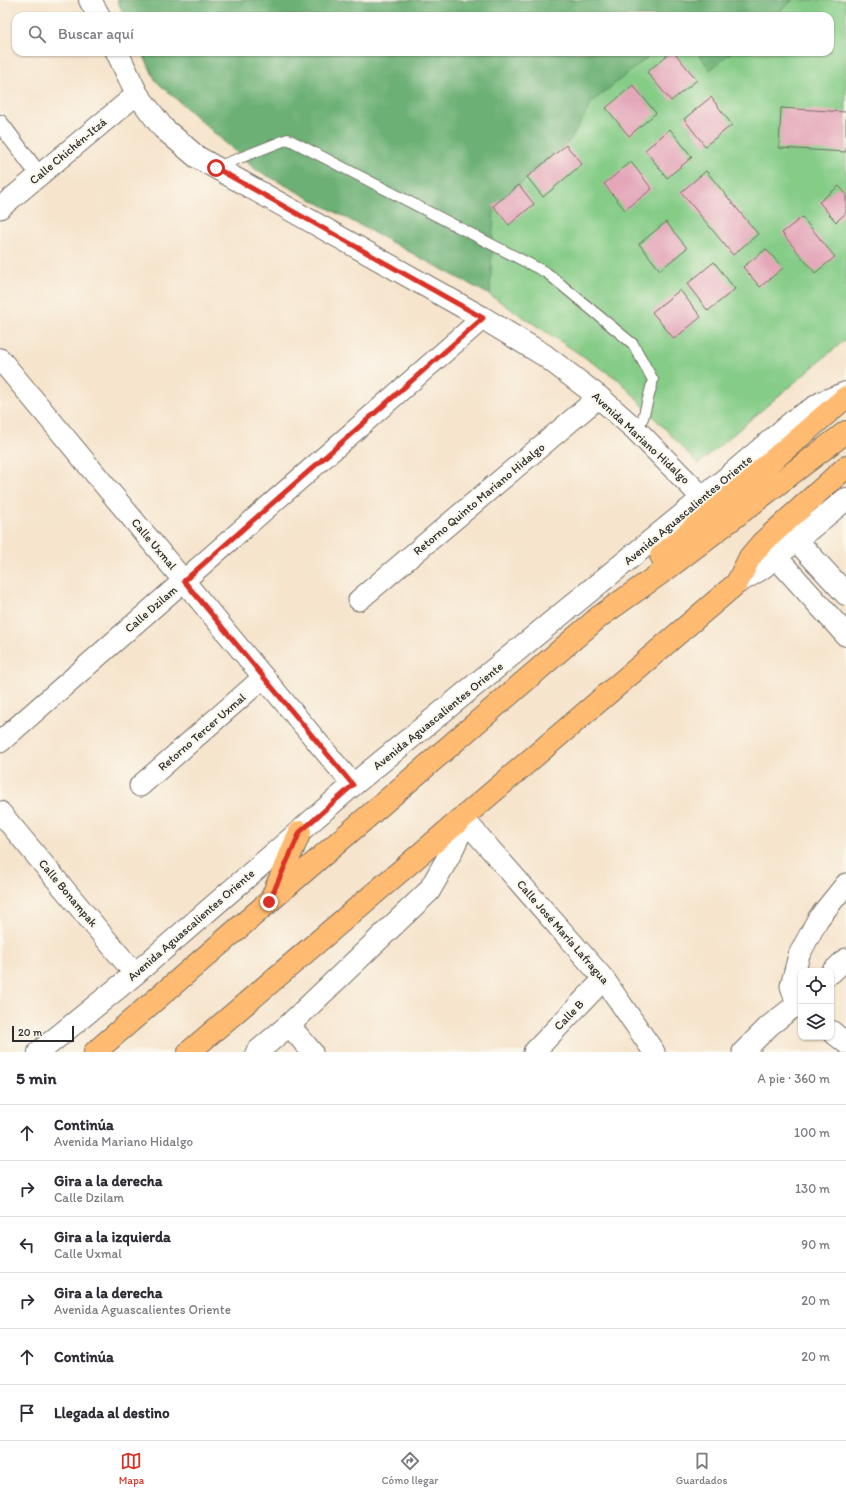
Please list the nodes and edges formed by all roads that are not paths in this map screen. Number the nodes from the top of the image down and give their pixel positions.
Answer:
1 (90, 0) edge
2 (97, 12) edge
3 (119, 56) edge
4 (137, 94) junction
5 (0, 123) edge
6 (216, 168) junction
7 (39, 175) junction
8 (0, 208) edge
9 (483, 318) junction
10 (0, 359) edge
11 (846, 393) edge
12 (599, 397) junction
13 (846, 398) edge
14 (636, 430) junction
15 (843, 435) edge
16 (846, 466) edge
17 (703, 498) junction
18 (846, 499) edge
19 (789, 532) junction
20 (769, 550) junction
21 (184, 581) junction
22 (846, 594) edge
23 (359, 600) dead end
24 (599, 617) junction
25 (846, 635) edge
26 (264, 677) junction
27 (0, 742) edge
28 (353, 785) junction
29 (140, 786) dead end
30 (0, 812) edge
31 (461, 819) junction
32 (300, 832) junction
33 (846, 884) edge
34 (269, 902) junction
35 (846, 959) edge
36 (834, 970) edge
37 (135, 974) junction
38 (604, 979) junction
39 (798, 1000) edge
40 (798, 1005) edge
41 (289, 1025) junction
42 (834, 1033) edge
43 (846, 1043) edge
44 (39, 1052) edge
45 (95, 1052) edge
46 (189, 1052) edge
47 (257, 1052) edge
48 (312, 1052) edge
49 (534, 1052) edge
50 (654, 1052) edge
51 (743, 1052) edge

1 - 2 street
3 - 4 street, Avenida Mariano Hidalgo
4 - 6 street, Avenida Mariano Hidalgo
4 - 7 street, Calle Chichén-Itzá
5 - 7 street
6 - 9 street, Avenida Mariano Hidalgo
6 - 14 lane
7 - 8 street, Calle Chichén-Itzá
9 - 12 street, Avenida Mariano Hidalgo
9 - 21 street, Calle Dzilam
10 - 21 street, Calle Uxmal
11 - 17 street, Avenida Aguascalientes Oriente
12 - 14 street, Avenida Mariano Hidalgo
12 - 23 street, Retorno Quinto Mariano Hidalgo
13 - 24 main road
14 - 17 street, Avenida Mariano Hidalgo
15 - 24 main road
16 - 19 main road
17 - 28 street, Avenida Aguascalientes Oriente
18 - 19 street
19 - 20 main road
19 - 22 street
20 - 25 street
20 - 31 main road
21 - 26 street, Calle Uxmal
21 - 27 street, Calle Dzilam
24 - 34 main road
26 - 28 street, Calle Uxmal
26 - 29 street, Retorno Tercer Uxmal
28 - 32 street, Avenida Aguascalientes Oriente
30 - 37 street, Calle Bonampak
31 - 38 street, Calle José María Lafragua
31 - 41 street
31 - 46 main road
32 - 34 main road
32 - 37 street, Avenida Aguascalientes Oriente
33 - 39 street
34 - 45 main road
35 - 36 street
37 - 44 street, Avenida Aguascalientes Oriente
38 - 49 street, Calle B
38 - 50 street, Calle José María Lafragua
40 - 51 street
41 - 47 street
41 - 48 street
42 - 43 street

